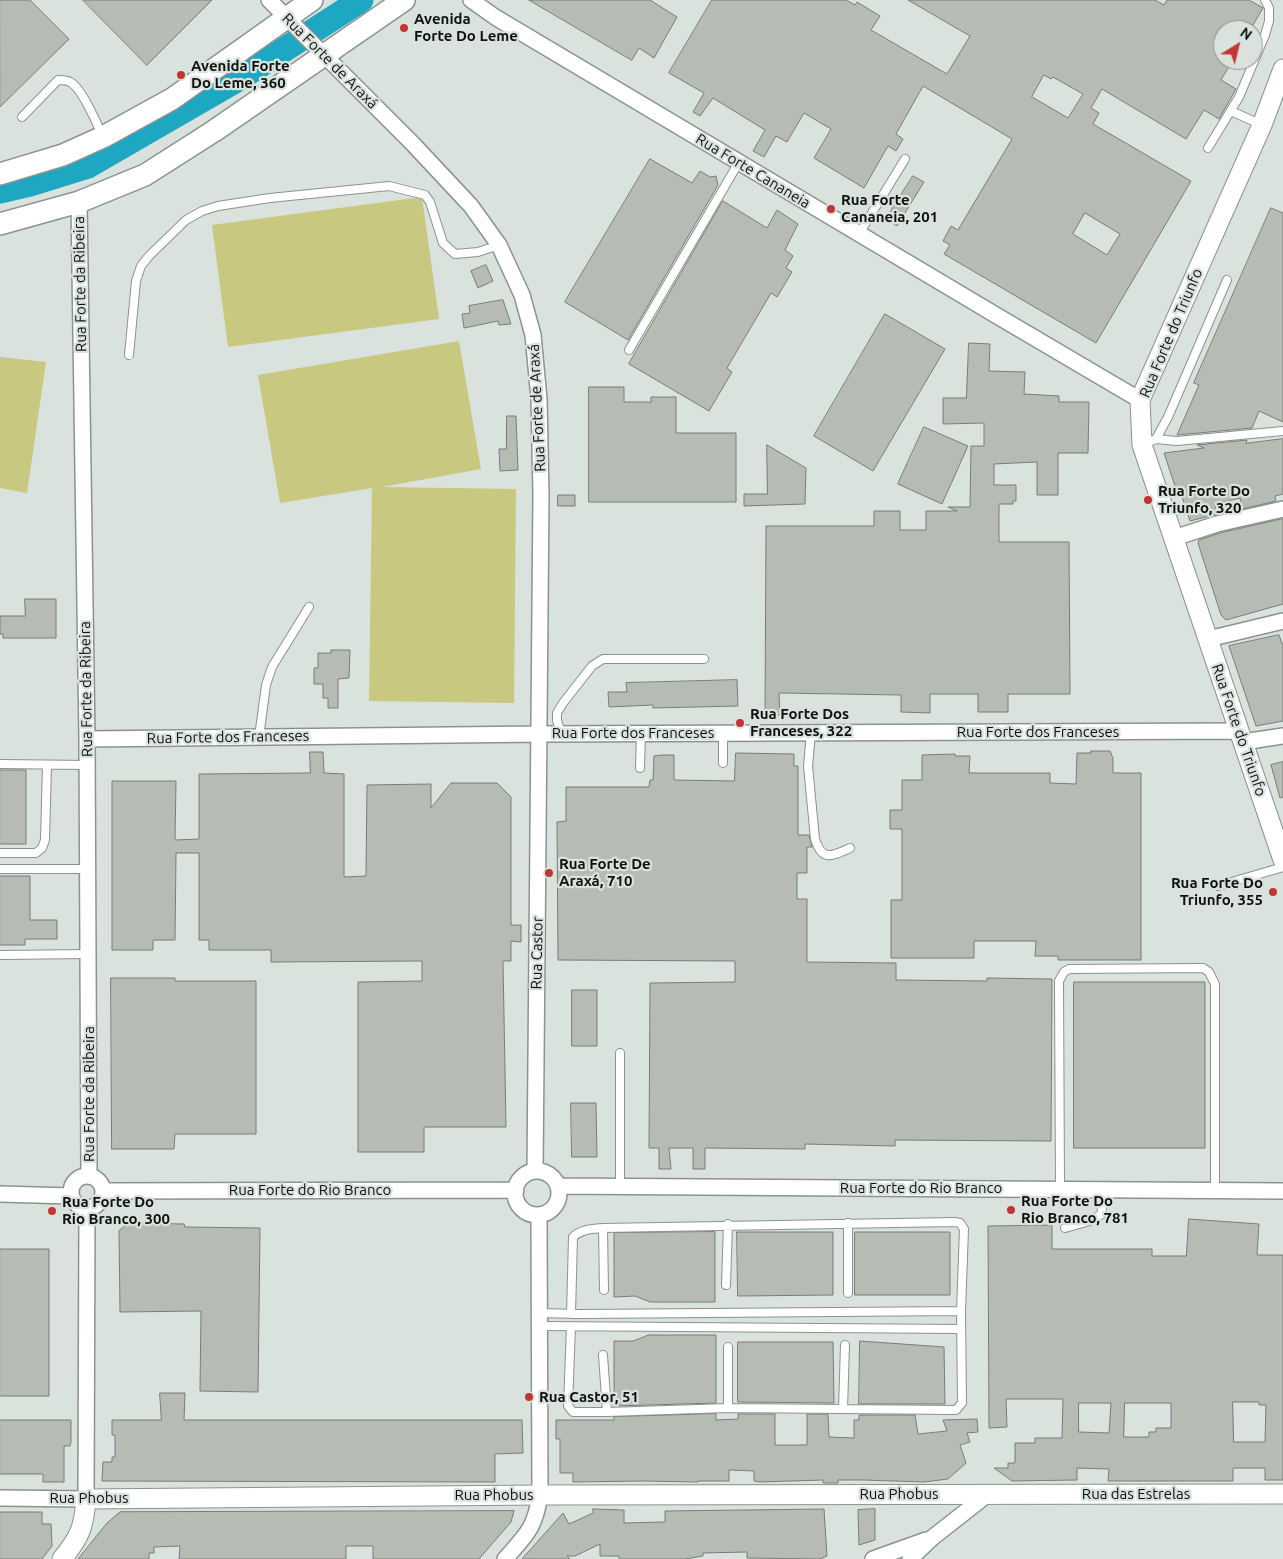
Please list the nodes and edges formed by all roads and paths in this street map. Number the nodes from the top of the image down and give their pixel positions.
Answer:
1 (269, 0) edge
2 (312, 0) edge
3 (404, 0) edge
4 (471, 0) edge
5 (1265, 0) edge
6 (291, 22) junction
7 (321, 52) junction
8 (1283, 69) edge
9 (1231, 111) junction
10 (22, 117) dead end
11 (1262, 125) junction
12 (103, 137) junction
13 (1208, 148) dead end
14 (905, 159) dead end
15 (739, 162) junction
16 (0, 174) edge
17 (79, 202) junction
18 (0, 224) edge
19 (859, 234) junction
20 (499, 245) junction
21 (1227, 280) dead end
22 (629, 350) dead end
23 (129, 355) dead end
24 (1140, 400) junction
25 (1283, 432) edge
26 (1149, 442) junction
27 (1283, 509) edge
28 (1174, 538) junction
29 (309, 607) dead end
30 (1283, 620) edge
31 (1208, 640) junction
32 (704, 658) dead end
33 (641, 733) junction
34 (723, 733) junction
35 (811, 733) junction
36 (540, 734) junction
37 (561, 734) junction
38 (259, 736) junction
39 (1241, 736) junction
40 (1283, 736) edge
41 (87, 739) junction
42 (723, 763) dead end
43 (0, 764) edge
44 (47, 765) junction
45 (88, 765) junction
46 (640, 768) dead end
47 (850, 848) dead end
48 (0, 854) edge
49 (1283, 860) edge
50 (1283, 867) edge
51 (0, 869) edge
52 (88, 869) junction
53 (1218, 886) dead end
54 (88, 954) junction
55 (0, 955) edge
56 (620, 1053) dead end
57 (535, 1172) junction
58 (90, 1176) junction
59 (558, 1186) junction
60 (620, 1186) junction
61 (1060, 1189) junction
62 (516, 1190) junction
63 (1101, 1190) junction
64 (1215, 1190) junction
65 (104, 1191) junction
66 (1283, 1191) edge
67 (0, 1194) edge
68 (71, 1196) junction
69 (86, 1209) junction
70 (538, 1216) junction
71 (848, 1223) junction
72 (728, 1224) junction
73 (603, 1228) junction
74 (1065, 1228) dead end
75 (726, 1284) dead end
76 (604, 1290) dead end
77 (848, 1293) dead end
78 (961, 1310) junction
79 (851, 1311) junction
80 (715, 1312) junction
81 (571, 1314) junction
82 (539, 1319) junction
83 (571, 1326) junction
84 (715, 1327) junction
85 (852, 1328) junction
86 (961, 1329) junction
87 (844, 1345) dead end
88 (728, 1347) dead end
89 (603, 1355) dead end
90 (728, 1408) junction
91 (843, 1409) junction
92 (607, 1412) junction
93 (988, 1494) junction
94 (1283, 1494) edge
95 (540, 1495) junction
96 (0, 1498) edge
97 (86, 1498) junction
98 (932, 1538) junction
99 (62, 1559) edge
100 (506, 1559) edge
101 (873, 1559) edge
102 (910, 1559) edge

1 - 6 street, Rua Forte de Araxá
2 - 6 main road
3 - 7 main road
4 - 15 street, Rua Forte Cananeia
5 - 9 lane
6 - 7 street, Rua Forte de Araxá
6 - 12 main road
7 - 17 main road
7 - 20 street, Rua Forte de Araxá
8 - 11 street, Rua Forte do Triunfo
9 - 11 lane
9 - 13 lane
10 - 12 lane
11 - 24 street, Rua Forte do Triunfo
12 - 16 main road
14 - 19 lane
15 - 19 street, Rua Forte Cananeia
15 - 22 lane
17 - 18 main road
17 - 41 street, Rua Forte da Ribeira
19 - 24 street, Rua Forte Cananeia
20 - 23 lane
20 - 36 street, Rua Forte de Araxá
21 - 26 lane
24 - 26 street, Rua Forte do Triunfo
25 - 26 lane
26 - 28 street, Rua Forte do Triunfo
27 - 28 street
28 - 31 street, Rua Forte do Triunfo
29 - 38 lane
30 - 31 street
31 - 39 street, Rua Forte do Triunfo
32 - 37 lane
33 - 34 street, Rua Forte dos Franceses
33 - 37 street, Rua Forte dos Franceses
33 - 46 lane
34 - 35 street, Rua Forte dos Franceses
34 - 42 lane
35 - 39 street, Rua Forte dos Franceses
35 - 47 lane
36 - 37 street, Rua Forte dos Franceses
36 - 38 street, Rua Forte dos Franceses
36 - 57 street, Rua Castor
38 - 41 street, Rua Forte dos Franceses
39 - 40 street, Rua Forte dos Franceses
39 - 49 street, Rua Forte do Triunfo
41 - 45 street, Rua Forte da Ribeira
43 - 44 lane
44 - 45 lane
44 - 48 lane
45 - 52 street, Rua Forte da Ribeira
50 - 53 lane
51 - 52 lane
52 - 54 street, Rua Forte da Ribeira
54 - 55 lane
54 - 58 street, Rua Forte da Ribeira
56 - 60 lane
57 - 59 street
57 - 62 street
58 - 65 street
58 - 68 street
59 - 60 street, Rua Forte do Rio Branco
59 - 70 street
60 - 61 street, Rua Forte do Rio Branco
61 - 63 street, Rua Forte do Rio Branco
61 - 64 lane
62 - 65 street, Rua Forte do Rio Branco
62 - 70 street
63 - 64 street, Rua Forte do Rio Branco
63 - 74 lane
64 - 66 street, Rua Forte do Rio Branco
65 - 69 street
67 - 68 street
68 - 69 street
69 - 97 street
70 - 82 street
71 - 72 lane
71 - 77 lane
71 - 78 lane
72 - 73 lane
72 - 75 lane
73 - 76 lane
73 - 81 lane
78 - 79 lane
78 - 86 lane
79 - 80 lane
79 - 85 lane
80 - 81 lane
80 - 84 lane
81 - 82 lane
82 - 83 lane
82 - 95 street
83 - 84 lane
83 - 92 lane
84 - 85 lane
85 - 86 lane
86 - 91 lane
87 - 91 lane
88 - 90 lane
89 - 92 lane
90 - 91 lane
90 - 92 lane
93 - 94 street, Rua das Estrelas
93 - 95 street, Rua Phobus
93 - 98 street
95 - 97 street, Rua Phobus
95 - 100 street
96 - 97 street, Rua Phobus
97 - 99 street
98 - 101 street
98 - 102 street

